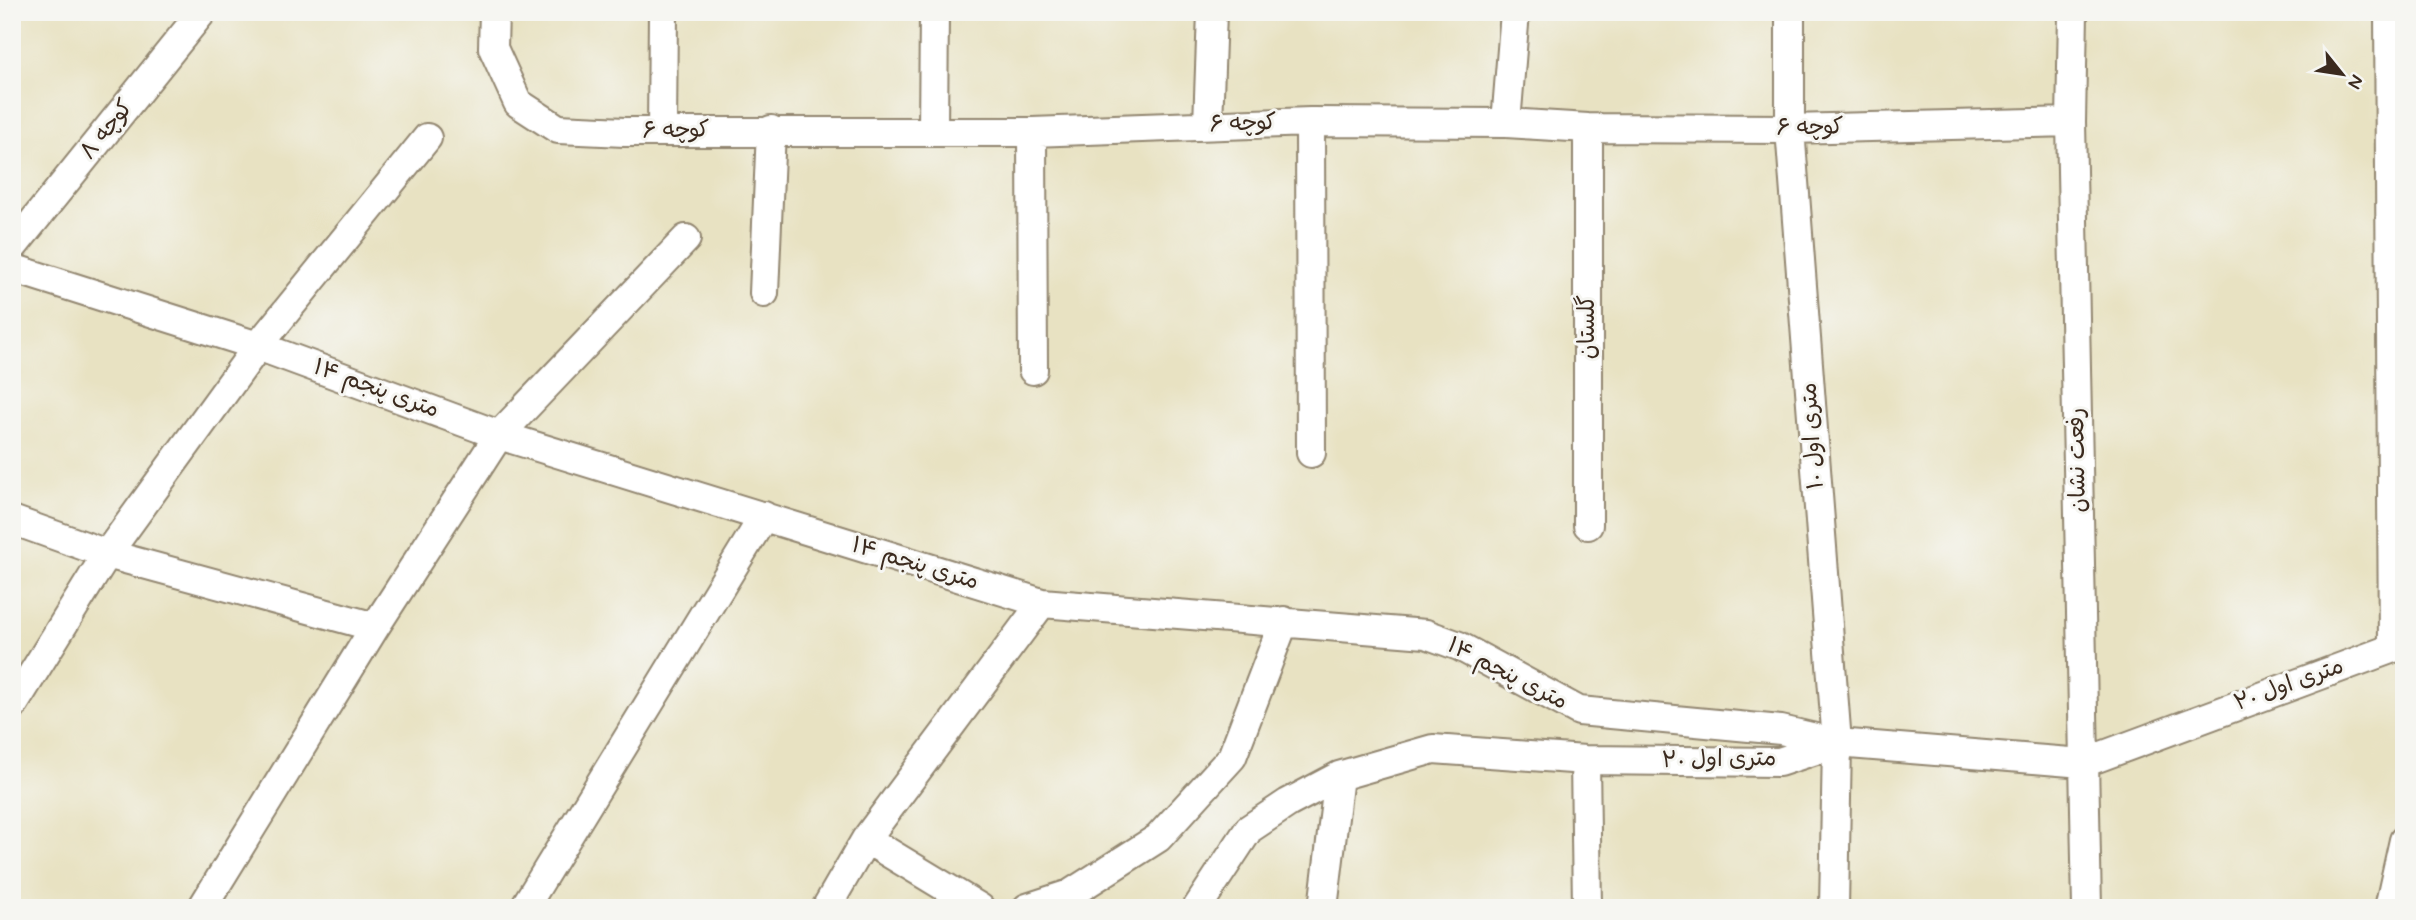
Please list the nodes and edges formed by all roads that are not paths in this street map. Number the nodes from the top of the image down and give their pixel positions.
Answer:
1 (202, 12) edge
2 (494, 12) edge
3 (663, 12) edge
4 (934, 12) edge
5 (1212, 12) edge
6 (1516, 12) edge
7 (1790, 12) edge
8 (2073, 12) edge
9 (2389, 12) edge
10 (1310, 122) junction
11 (2071, 122) junction
12 (1506, 123) junction
13 (1208, 124) junction
14 (1588, 128) junction
15 (1790, 129) junction
16 (771, 130) junction
17 (933, 130) junction
18 (662, 132) junction
19 (1032, 132) junction
20 (427, 138) dead end
21 (2397, 188) edge
22 (686, 239) dead end
23 (12, 248) edge
24 (12, 268) edge
25 (764, 293) dead end
26 (258, 346) junction
27 (1033, 370) dead end
28 (499, 435) junction
29 (1311, 453) dead end
30 (764, 516) junction
31 (12, 520) edge
32 (1588, 525) dead end
33 (107, 554) junction
34 (1042, 603) junction
35 (1284, 621) junction
36 (375, 627) junction
37 (2398, 646) edge
38 (12, 707) edge
39 (1837, 743) junction
40 (1586, 760) junction
41 (2083, 763) junction
42 (1339, 776) junction
43 (866, 839) junction
44 (2404, 840) edge
45 (202, 908) edge
46 (524, 908) edge
47 (827, 908) edge
48 (980, 908) edge
49 (1027, 908) edge
50 (1197, 908) edge
51 (1324, 908) edge
52 (1587, 908) edge
53 (1834, 908) edge
54 (2087, 908) edge
55 (2389, 908) edge

1 - 23 street, کوچه ۸
2 - 18 street, کوچه ۶
3 - 18 street
4 - 17 street
5 - 13 street
6 - 12 street
7 - 15 street, ۱۰ متری اول
8 - 11 street, رفعت نشان
9 - 21 street
10 - 12 street, کوچه ۶
10 - 13 street, کوچه ۶
10 - 29 street
11 - 15 street, کوچه ۶
11 - 41 street, رفعت نشان
12 - 14 street, کوچه ۶
13 - 19 street, کوچه ۶
14 - 15 street, کوچه ۶
14 - 32 street, گلستان
15 - 39 street, ۱۰ متری اول
16 - 17 street, کوچه ۶
16 - 18 street, کوچه ۶
16 - 25 street
17 - 19 street, کوچه ۶
19 - 27 street
20 - 26 street
21 - 37 street
22 - 28 street
24 - 26 street, ۱۴ متری پنجم
26 - 28 street, ۱۴ متری پنجم
26 - 33 street
28 - 30 street, ۱۴ متری پنجم
28 - 36 street
30 - 34 street, ۱۴ متری پنجم
30 - 46 street
31 - 33 street
33 - 36 street
33 - 38 street
34 - 35 street, ۱۴ متری پنجم
34 - 43 street
35 - 39 street, ۱۴ متری پنجم
35 - 49 street
36 - 45 street
37 - 41 street, ۲۰ متری اول
39 - 40 street, ۲۰ متری اول
39 - 41 street, ۲۰ متری اول
39 - 53 street, ۱۰ متری اول
40 - 42 street, ۲۰ متری اول
40 - 52 street
41 - 54 street, رفعت نشان
42 - 50 street, ۲۰ متری اول
42 - 51 street
43 - 47 street
43 - 48 street
44 - 55 street

